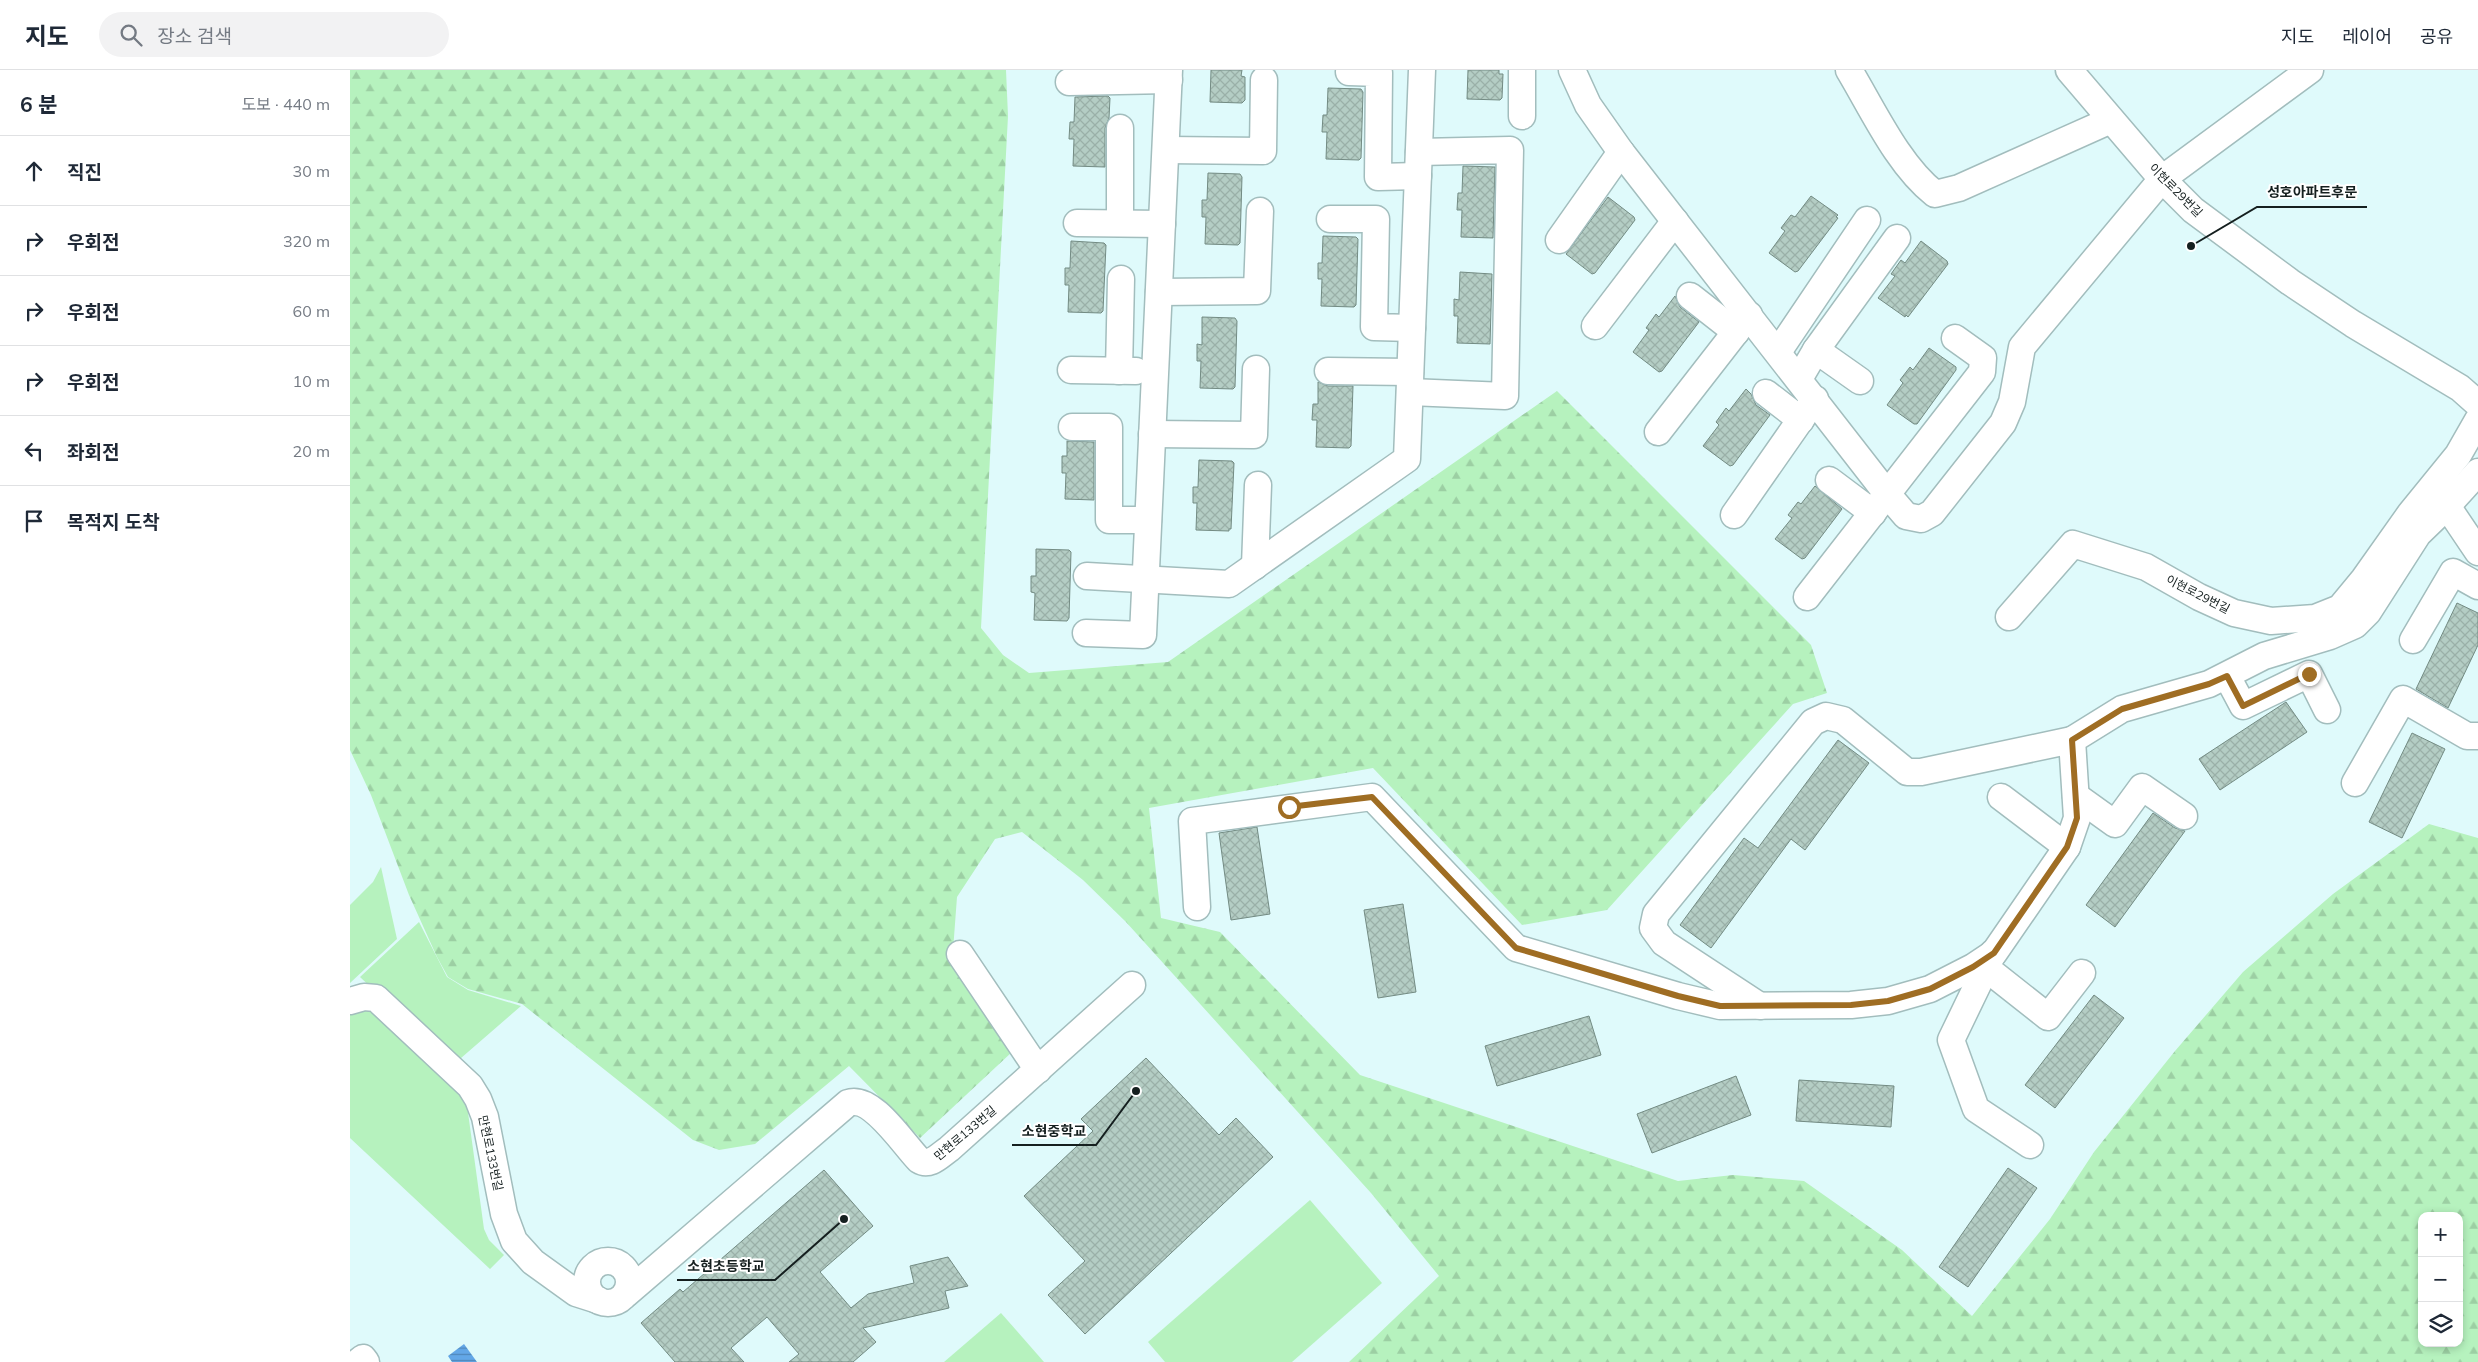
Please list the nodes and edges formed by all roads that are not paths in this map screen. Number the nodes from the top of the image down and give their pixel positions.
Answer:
1 (1422, 70) edge
2 (1522, 70) edge
3 (1572, 70) edge
4 (1849, 70) edge
5 (2069, 70) edge
6 (2310, 70) edge
7 (1349, 72) dead end
8 (1169, 75) edge
9 (1124, 76) edge
10 (1264, 80) dead end
11 (1069, 82) dead end
12 (1522, 116) dead end
13 (2111, 120) junction
14 (1120, 128) dead end
15 (1166, 150) junction
16 (1621, 152) junction
17 (1418, 164) junction
18 (2162, 179) junction
19 (1260, 211) dead end
20 (1330, 219) dead end
21 (1867, 220) dead end
22 (1675, 221) junction
23 (1077, 223) dead end
24 (1120, 223) junction
25 (1162, 224) junction
26 (1897, 238) dead end
27 (1559, 240) dead end
28 (1121, 279) dead end
29 (1159, 292) junction
30 (1690, 296) dead end
31 (1743, 324) junction
32 (1596, 326) dead end
33 (1412, 328) junction
34 (1955, 338) dead end
35 (1816, 350) junction
36 (1778, 352) junction
37 (1256, 369) dead end
38 (1071, 370) dead end
39 (1119, 371) junction
40 (1328, 371) dead end
41 (1155, 372) junction
42 (1799, 379) junction
43 (1860, 381) dead end
44 (1410, 382) junction
45 (1766, 393) dead end
46 (2478, 404) edge
47 (1808, 409) junction
48 (2478, 420) edge
49 (1072, 428) dead end
50 (1658, 432) dead end
51 (1152, 434) junction
52 (2478, 472) edge
53 (1829, 480) dead end
54 (1258, 485) dead end
55 (1880, 504) junction
56 (2448, 506) junction
57 (1734, 515) dead end
58 (1148, 520) junction
59 (2478, 552) edge
60 (1255, 566) junction
61 (1087, 576) dead end
62 (1146, 579) junction
63 (2478, 586) edge
64 (1807, 597) dead end
65 (2009, 617) dead end
66 (1086, 633) dead end
67 (2413, 640) dead end
68 (2227, 676) junction
69 (2327, 710) dead end
70 (2478, 736) edge
71 (2072, 740) junction
72 (2355, 783) dead end
73 (2076, 796) junction
74 (2001, 797) dead end
75 (2184, 816) dead end
76 (2067, 847) junction
77 (1197, 907) dead end
78 (960, 954) dead end
79 (1990, 960) junction
80 (2082, 973) dead end
81 (1941, 983) junction
82 (1132, 984) dead end
83 (350, 1001) edge
84 (1760, 1006) junction
85 (1965, 1013) junction
86 (1038, 1070) junction
87 (2030, 1145) dead end
88 (607, 1264) junction
89 (659, 1267) junction
90 (546, 1272) junction
91 (626, 1294) junction
92 (598, 1300) junction
93 (358, 1362) edge
94 (366, 1362) edge

1 - 17 street
2 - 12 street
3 - 16 street
4 - 13 street
5 - 13 street, 이현로29번길
6 - 18 street
7 - 17 street
8 - 9 street
8 - 15 street
9 - 11 street
10 - 15 street
13 - 18 street, 이현로29번길
14 - 24 street
15 - 25 street
16 - 22 street
16 - 27 street
17 - 33 street
17 - 44 street
18 - 46 street, 이현로29번길
18 - 55 street
19 - 29 street
20 - 33 street
21 - 36 street
22 - 31 street
22 - 32 street
23 - 24 street
24 - 25 street
25 - 29 street
26 - 35 street
28 - 39 street
29 - 41 street
30 - 31 street
31 - 36 street
31 - 50 street
33 - 44 street
34 - 55 street
35 - 42 street
35 - 43 street
36 - 42 street
37 - 51 street
38 - 39 street
39 - 41 street
40 - 44 street
41 - 51 street
42 - 47 street
44 - 60 street
45 - 47 street
47 - 55 street
47 - 57 street
48 - 65 street, 이현로29번길
49 - 58 street
51 - 58 street
52 - 56 street
53 - 55 street
54 - 60 street
55 - 64 street
56 - 59 street
56 - 68 street
58 - 62 street
60 - 62 street
61 - 62 street
62 - 66 street
63 - 67 street
68 - 69 street
68 - 71 street
70 - 72 street
71 - 73 street
71 - 84 street
73 - 75 street
73 - 76 street
74 - 76 street
76 - 79 street
77 - 84 street
78 - 86 street
79 - 80 street
79 - 81 street
79 - 85 street
81 - 84 street
81 - 85 street
82 - 86 street, 만현로133번길
83 - 90 street, 만현로133번길
85 - 87 street
86 - 89 street, 만현로133번길
88 - 89 street
88 - 90 street
88 - 91 street
88 - 92 street
89 - 91 street, 만현로133번길
90 - 92 street, 만현로133번길
91 - 92 street, 만현로133번길
93 - 94 street

